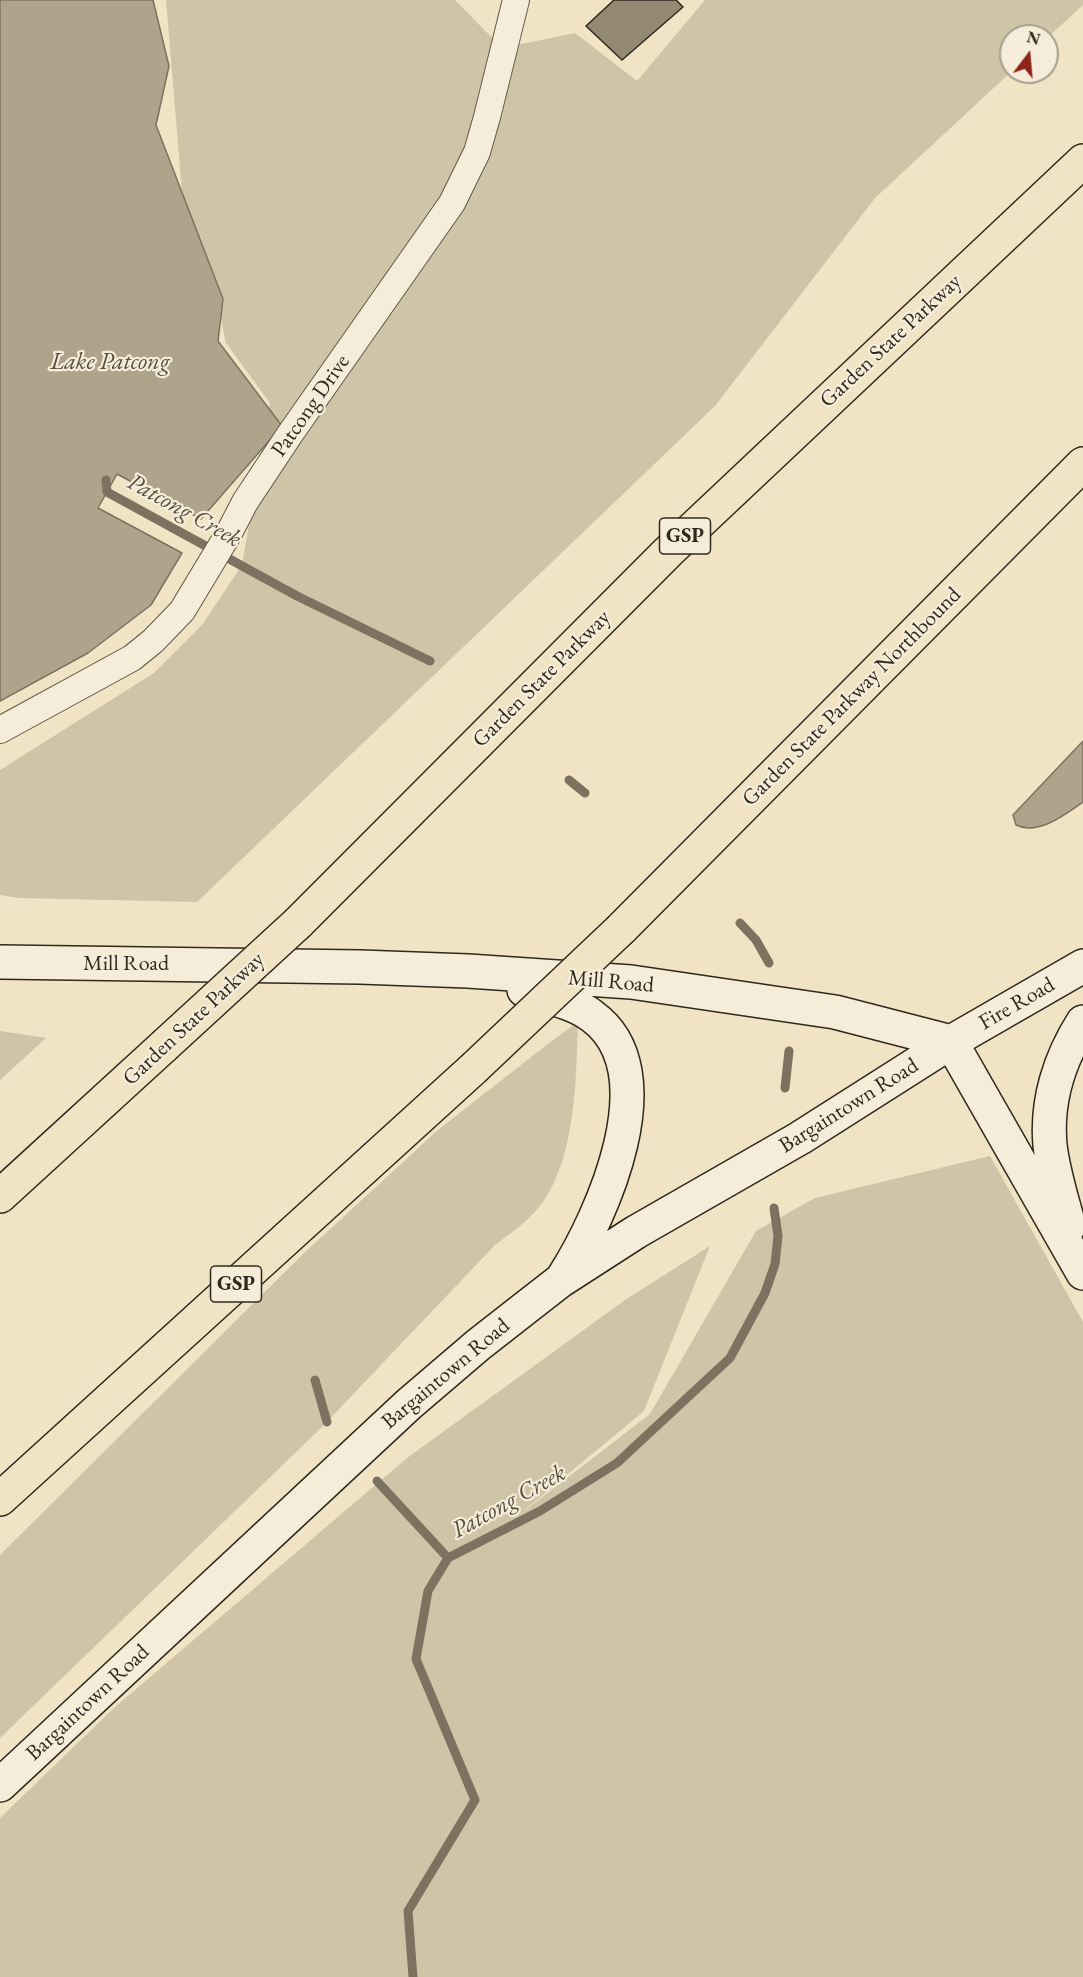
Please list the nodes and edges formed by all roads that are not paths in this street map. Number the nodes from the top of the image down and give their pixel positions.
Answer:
1 (516, 0) edge
2 (1083, 160) edge
3 (1083, 464) edge
4 (0, 730) edge
5 (0, 962) edge
6 (1083, 966) edge
7 (468, 971) junction
8 (1083, 1022) edge
9 (951, 1042) junction
10 (0, 1197) edge
11 (1081, 1269) edge
12 (560, 1281) junction
13 (0, 1499) edge
14 (0, 1785) edge

1 - 4 street, Patcong Drive
2 - 10 highway, Garden State Parkway / GSP, bridge
3 - 13 highway, Garden State Parkway Northbound / GSP, bridge
5 - 7 main road, Mill Road
6 - 9 main road, Fire Road
7 - 9 main road, Mill Road
7 - 12 main road
8 - 11 main road
9 - 11 main road
9 - 12 main road, Bargaintown Road
12 - 14 main road, Bargaintown Road

